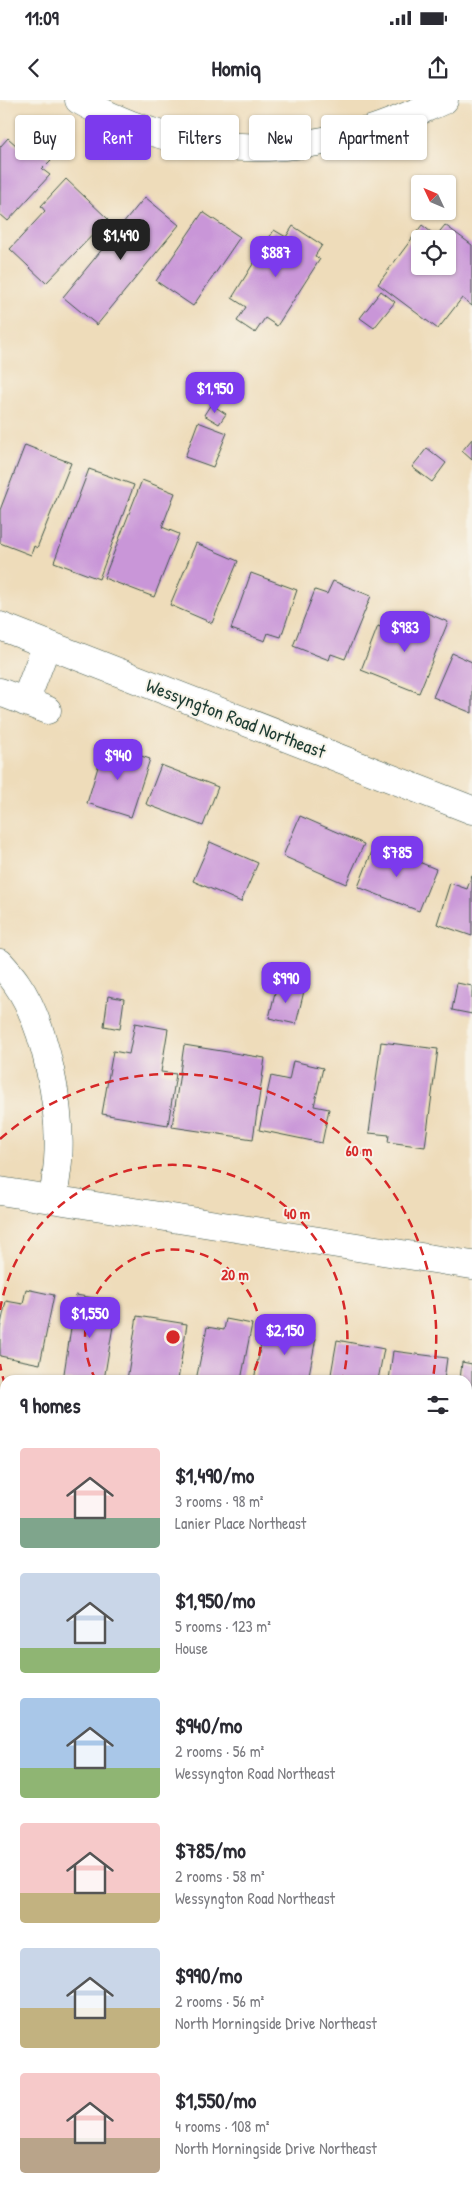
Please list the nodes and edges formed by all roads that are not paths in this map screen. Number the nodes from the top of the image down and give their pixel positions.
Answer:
1 (79, 100) edge
2 (444, 100) edge
3 (0, 626) edge
4 (47, 644) junction
5 (24, 701) edge
6 (472, 810) edge
7 (0, 963) edge
8 (0, 1190) edge
9 (53, 1199) junction
10 (472, 1265) edge

1 - 2 street
3 - 4 street, Wessyngton Road Northeast
4 - 5 street
4 - 6 street, Wessyngton Road Northeast
7 - 9 street
8 - 9 street
9 - 10 street

